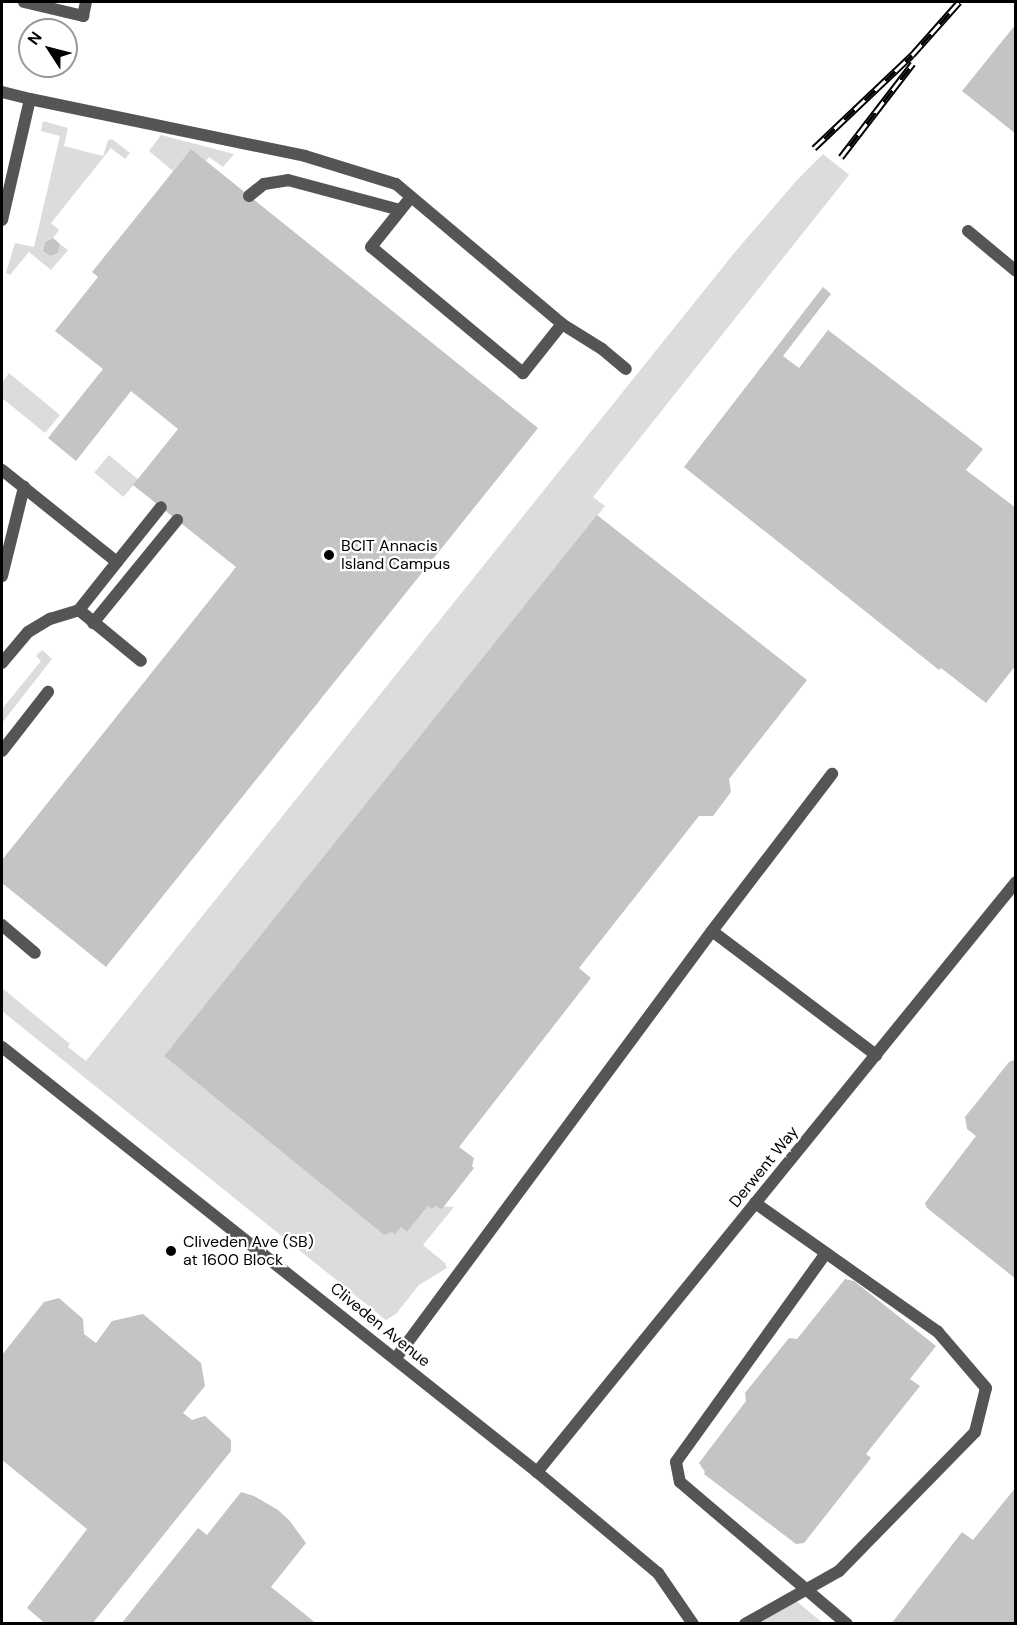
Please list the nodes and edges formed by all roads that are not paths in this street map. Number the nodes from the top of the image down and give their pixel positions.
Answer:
1 (24, 2) edge
2 (87, 2) edge
3 (2, 92) edge
4 (30, 99) junction
5 (249, 196) dead end
6 (411, 197) junction
7 (400, 210) junction
8 (2, 220) edge
9 (968, 231) dead end
10 (1016, 271) edge
11 (562, 324) junction
12 (626, 369) dead end
13 (2, 470) edge
14 (24, 487) junction
15 (161, 507) dead end
16 (177, 520) dead end
17 (117, 562) junction
18 (2, 576) edge
19 (79, 610) junction
20 (93, 623) junction
21 (141, 661) dead end
22 (2, 663) edge
23 (48, 692) dead end
24 (2, 751) edge
25 (832, 774) dead end
26 (1016, 882) edge
27 (2, 925) edge
28 (712, 931) junction
29 (35, 953) dead end
30 (2, 1047) edge
31 (876, 1055) junction
32 (755, 1203) junction
33 (826, 1253) junction
34 (396, 1358) junction
35 (537, 1472) junction
36 (804, 1590) junction
37 (693, 1623) edge
38 (745, 1623) edge
39 (847, 1623) edge

1 - 2 street
3 - 4 street
4 - 6 street
4 - 8 street
5 - 7 street
6 - 7 street
6 - 11 street
7 - 11 street
9 - 10 street
11 - 12 street
13 - 14 street
14 - 17 street
14 - 18 street
15 - 17 street
16 - 20 street
17 - 19 street
19 - 20 street
19 - 22 street
20 - 21 street
23 - 24 street
25 - 28 street
26 - 31 street, Derwent Way
27 - 29 street
28 - 31 street
28 - 34 street
30 - 34 street, Cliveden Avenue
31 - 32 street, Derwent Way
32 - 33 street
32 - 35 street, Derwent Way
33 - 36 street
33 - 36 street
34 - 35 street, Cliveden Avenue
35 - 37 street, Cliveden Avenue
36 - 38 street
36 - 39 street

